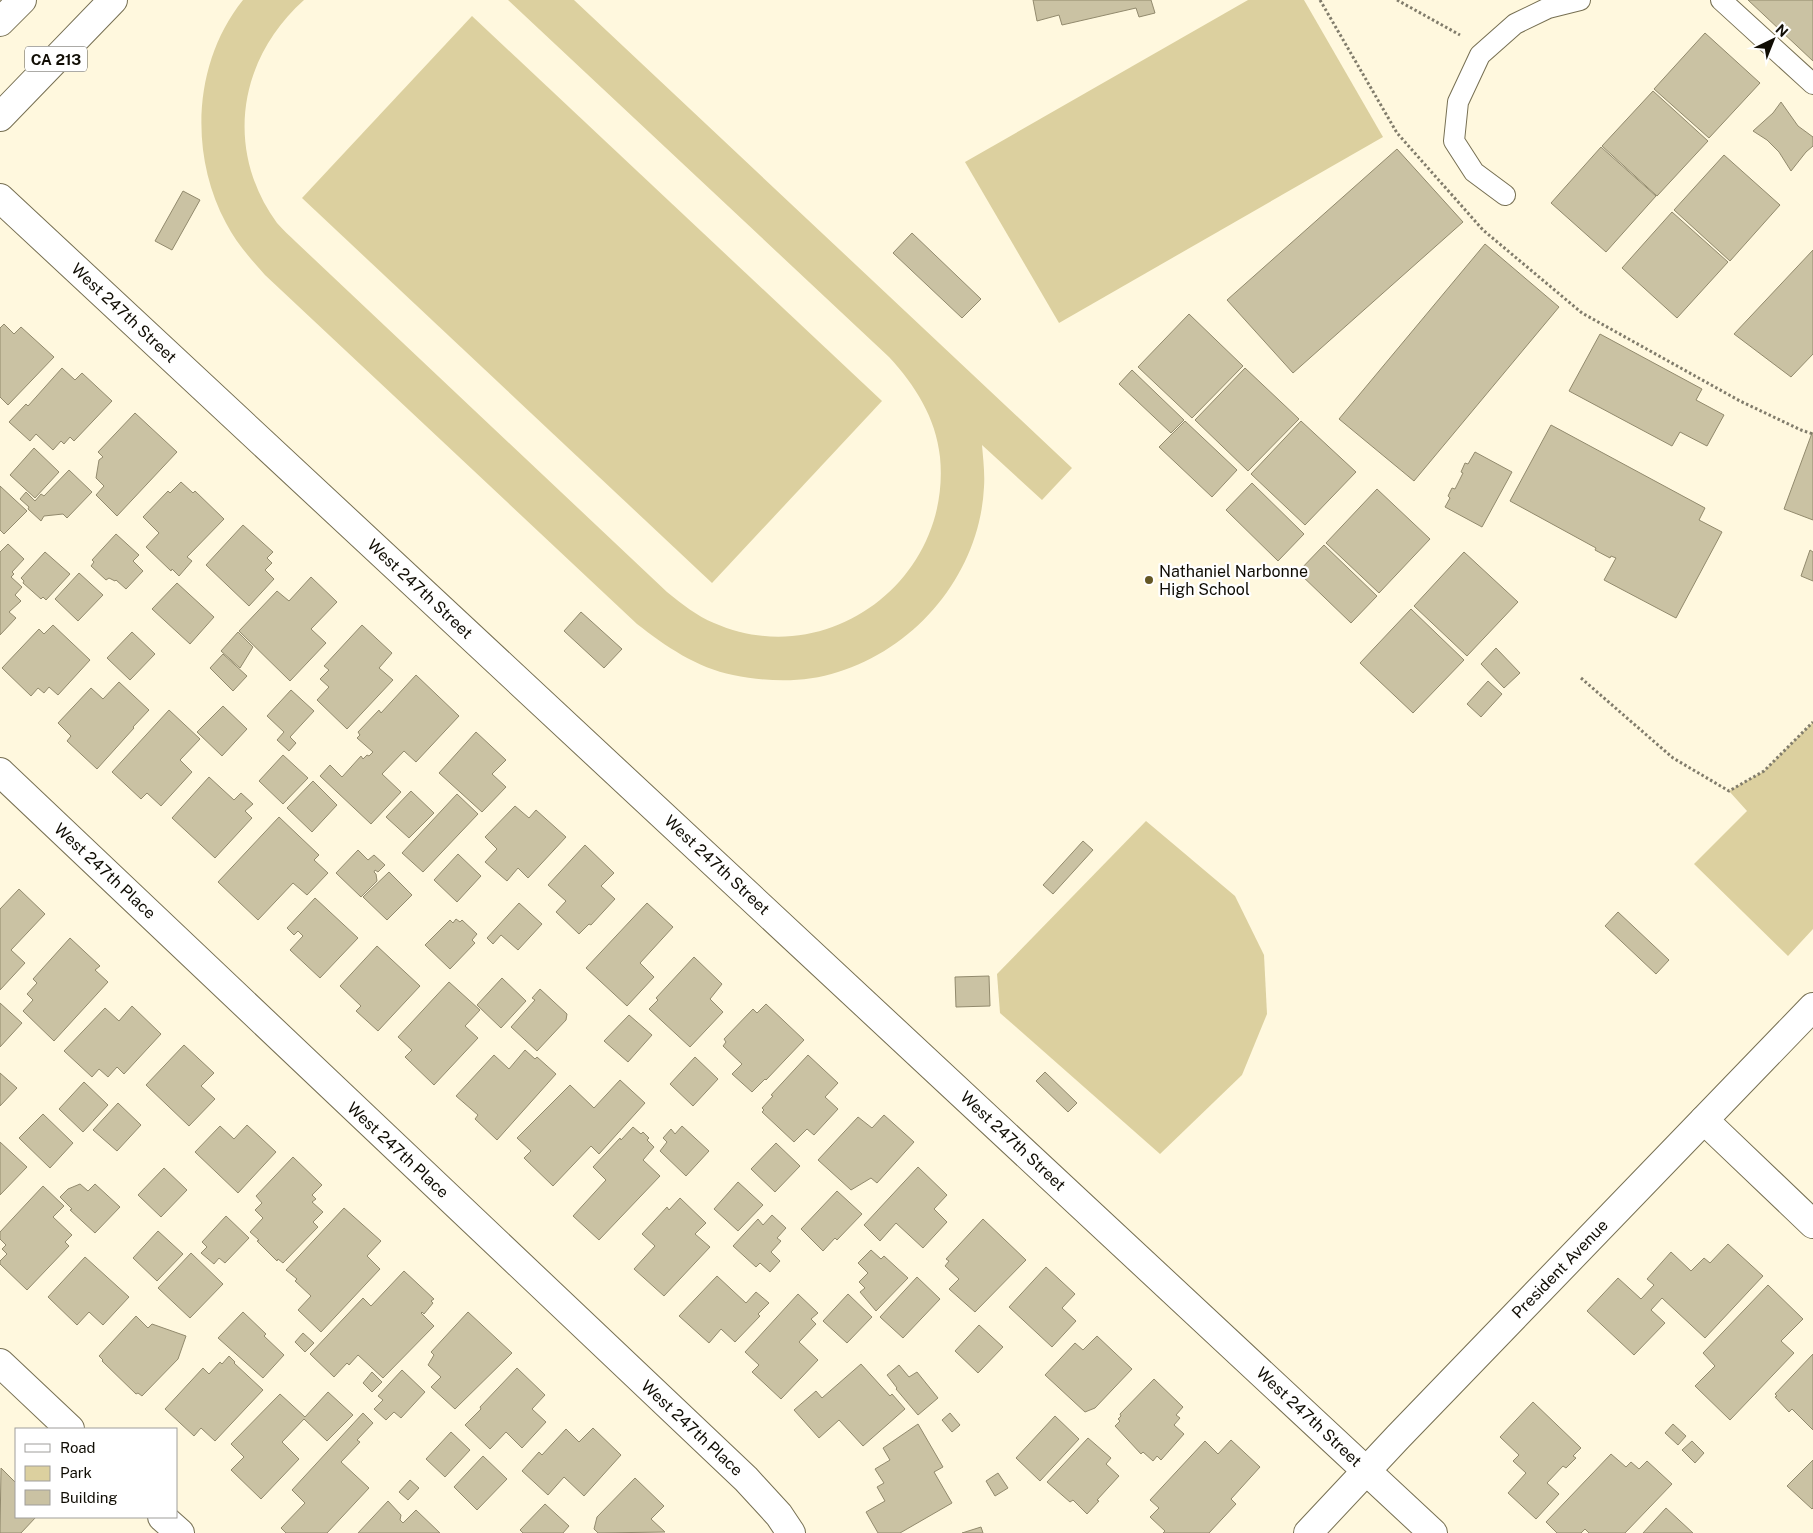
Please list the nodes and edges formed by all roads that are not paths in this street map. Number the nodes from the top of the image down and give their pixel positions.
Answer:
1 (22, 0) edge
2 (113, 0) edge
3 (1580, 0) edge
4 (1721, 0) edge
5 (0, 22) edge
6 (1813, 84) edge
7 (0, 118) edge
8 (1504, 195) dead end
9 (4, 208) edge
10 (0, 772) edge
11 (1813, 1007) edge
12 (1704, 1120) junction
13 (1813, 1224) edge
14 (0, 1363) edge
15 (69, 1428) edge
16 (1366, 1470) junction
17 (163, 1518) edge
18 (180, 1533) edge
19 (791, 1533) edge
20 (1308, 1533) edge
21 (1433, 1533) edge

1 - 5 street
2 - 7 street, CA 213
3 - 8 lane
4 - 6 lane
9 - 16 street, West 247th Street
10 - 19 street, West 247th Place
11 - 12 street, President Avenue
12 - 13 street
12 - 16 street, President Avenue
14 - 15 street
16 - 20 street, President Avenue
16 - 21 street, West 247th Street
17 - 18 street

